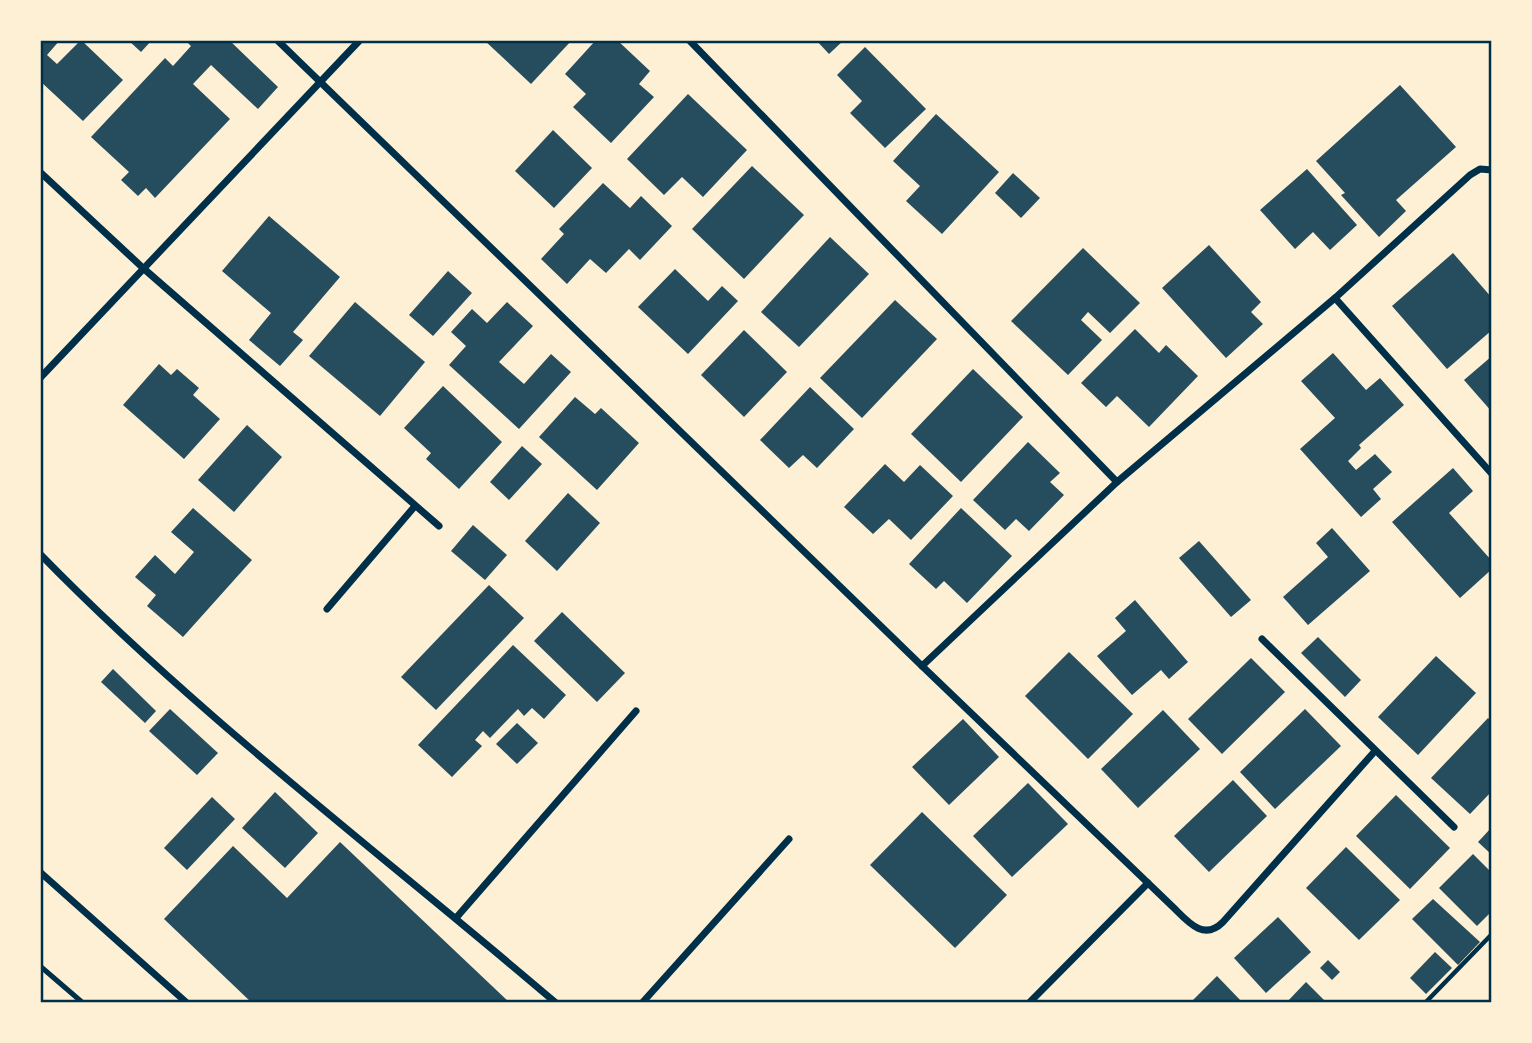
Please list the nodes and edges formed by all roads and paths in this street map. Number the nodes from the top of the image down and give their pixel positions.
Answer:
1 (277, 40) edge
2 (360, 40) edge
3 (689, 40) edge
4 (319, 82) junction
5 (1492, 170) edge
6 (40, 172) edge
7 (143, 268) junction
8 (1335, 298) junction
9 (40, 378) edge
10 (1492, 474) edge
11 (1117, 482) junction
12 (415, 506) junction
13 (439, 526) dead end
14 (40, 554) edge
15 (327, 609) dead end
16 (1262, 639) dead end
17 (922, 666) junction
18 (636, 711) dead end
19 (1375, 751) junction
20 (1454, 828) dead end
21 (789, 839) dead end
22 (40, 872) edge
23 (1148, 883) junction
24 (456, 918) junction
25 (1492, 934) edge
26 (40, 966) edge
27 (83, 1003) edge
28 (187, 1003) edge
29 (555, 1003) edge
30 (642, 1003) edge
31 (1029, 1003) edge
32 (1425, 1003) edge

1 - 4 street
2 - 4 street
3 - 11 street
4 - 7 street
4 - 17 street
5 - 8 street
6 - 7 street
7 - 9 street
7 - 12 street
8 - 10 street
8 - 11 street
11 - 17 street
12 - 13 street
12 - 15 street
14 - 24 street
16 - 19 street
17 - 23 street
18 - 24 street
19 - 20 street
19 - 23 street
21 - 30 street
22 - 28 street
23 - 31 street
24 - 29 street
25 - 32 path
26 - 27 lane

